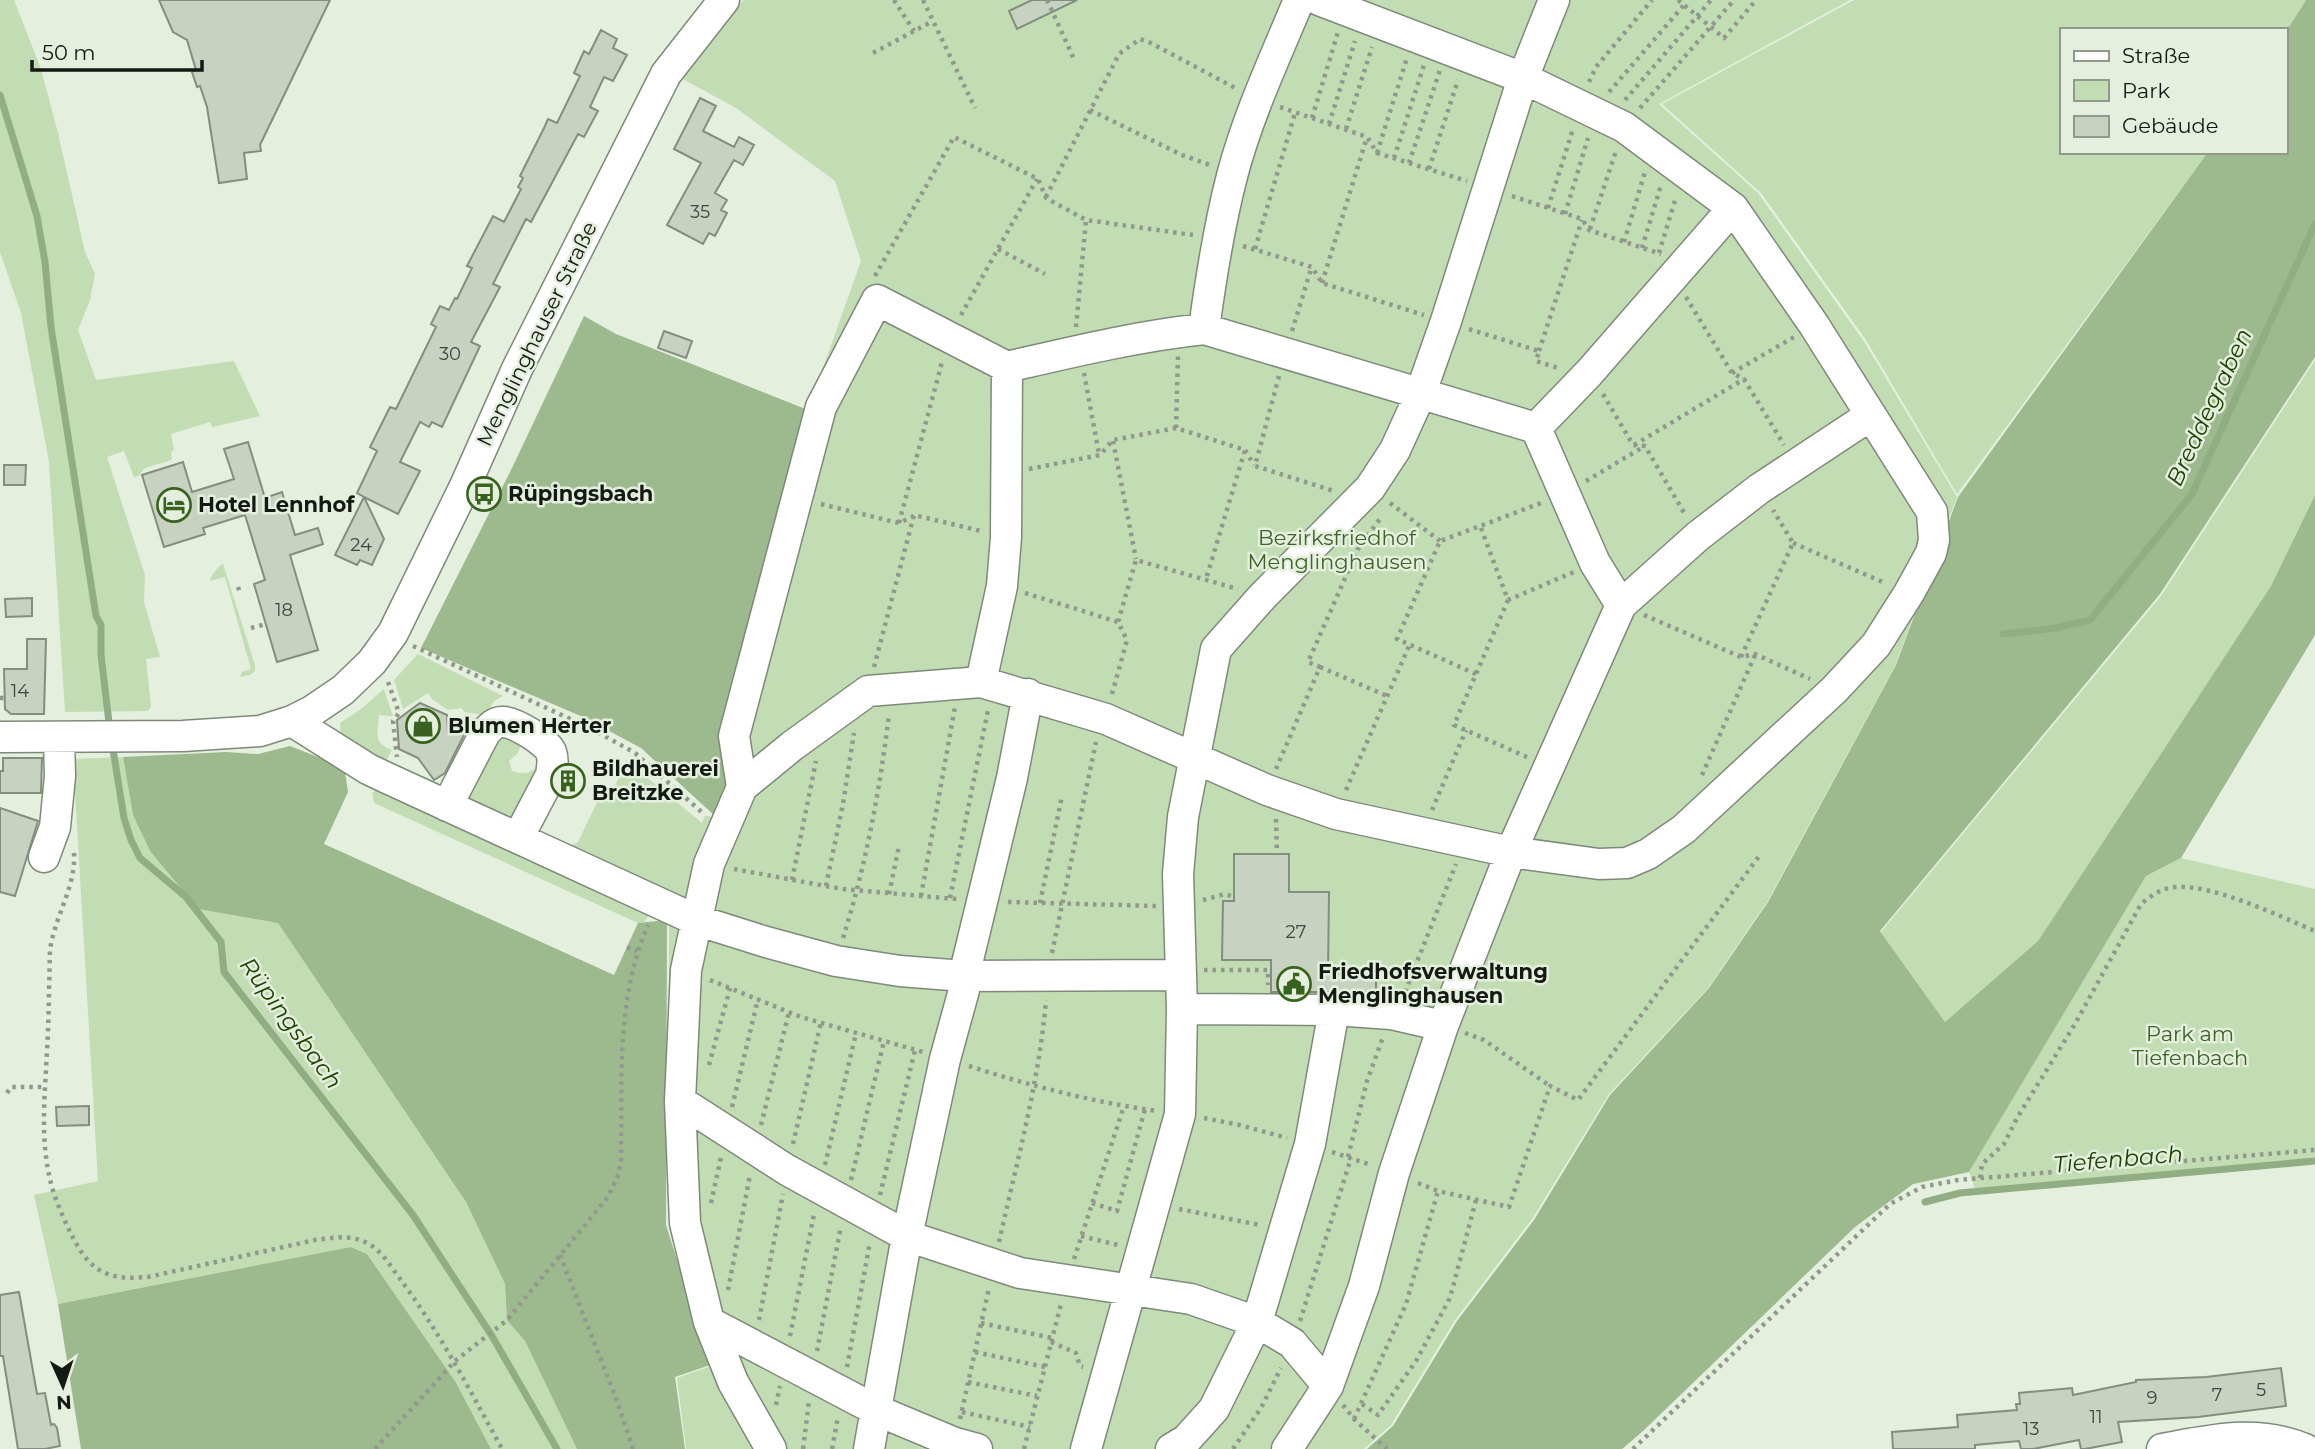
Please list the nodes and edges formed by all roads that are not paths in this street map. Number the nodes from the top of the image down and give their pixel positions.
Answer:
1 (724, 0) edge
2 (1299, 0) edge
3 (1554, 0) edge
4 (1352, 13) edge
5 (1522, 78) junction
6 (1733, 208) junction
7 (1191, 330) junction
8 (1007, 367) junction
9 (1420, 395) junction
10 (1871, 415) junction
11 (1536, 428) junction
12 (1621, 605) junction
13 (978, 683) junction
14 (1028, 694) junction
15 (292, 721) junction
16 (0, 737) edge
17 (68, 738) junction
18 (1194, 759) junction
19 (742, 787) junction
20 (447, 806) junction
21 (518, 838) junction
22 (1511, 852) junction
23 (44, 857) dead end
24 (696, 919) junction
25 (1181, 972) junction
26 (964, 976) junction
27 (1182, 1009) junction
28 (1334, 1010) junction
29 (1443, 1026) junction
30 (688, 1107) junction
31 (907, 1236) junction
32 (1130, 1289) junction
33 (1257, 1322) junction
34 (715, 1326) junction
35 (1328, 1387) junction
36 (876, 1410) junction
37 (966, 1446) edge
38 (771, 1449) edge
39 (869, 1449) edge
40 (1086, 1449) edge
41 (1171, 1449) edge
42 (1287, 1449) edge
43 (2162, 1449) edge
44 (2305, 1449) edge

1 - 15 street, Menglinghauser Straße
2 - 7 street
3 - 5 street
4 - 5 street
5 - 6 street
5 - 9 street
6 - 10 street
6 - 11 street
7 - 8 street
7 - 9 street
8 - 13 street
8 - 19 street
9 - 11 street
9 - 18 street
10 - 12 street
10 - 22 street
11 - 12 street
12 - 22 street
13 - 14 street
13 - 19 street
14 - 18 street
14 - 26 street
15 - 17 street, Menglinghauser Straße
15 - 20 street
16 - 17 street, Menglinghauser Straße
17 - 23 street
18 - 22 street
18 - 25 street
19 - 24 street
20 - 21 street
20 - 21 street
21 - 24 street
22 - 29 street
24 - 26 street
24 - 30 street
25 - 26 street
25 - 27 street
26 - 31 street
27 - 28 street
27 - 32 street
28 - 29 street
28 - 33 street
29 - 35 street
30 - 31 street
30 - 34 street
31 - 32 street
31 - 36 street
32 - 33 street
32 - 40 street
33 - 35 street
33 - 41 street
34 - 36 street
34 - 38 street
35 - 42 street
36 - 37 street
36 - 39 street
43 - 44 street

